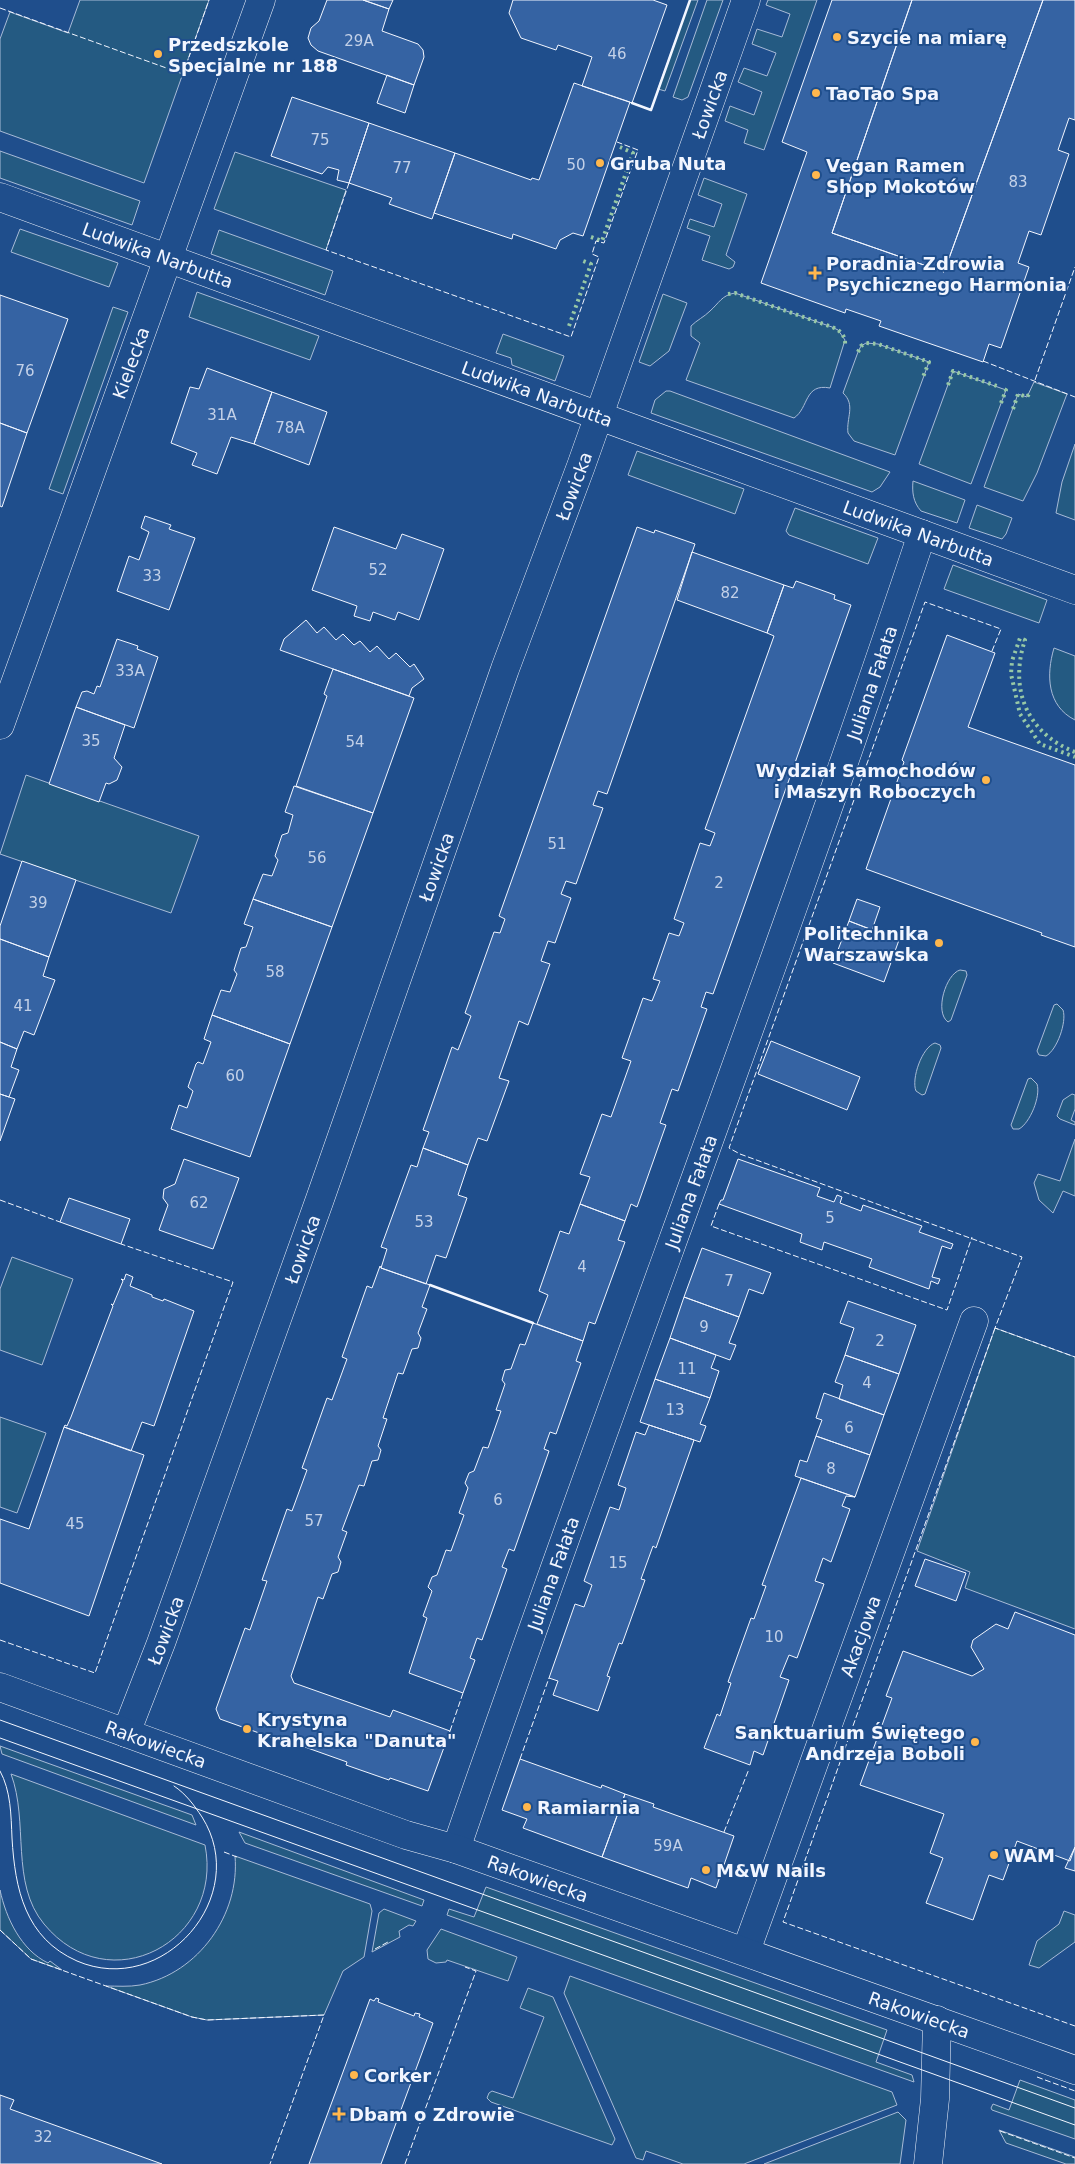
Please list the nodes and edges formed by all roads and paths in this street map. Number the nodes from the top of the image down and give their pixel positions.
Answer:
1 (261, 0) edge
2 (746, 0) edge
3 (0, 197) edge
4 (168, 258) junction
5 (598, 415) junction
6 (922, 534) junction
7 (1075, 590) edge
8 (0, 726) edge
9 (974, 1321) dead end
10 (0, 1687) edge
11 (126, 1734) junction
12 (456, 1849) junction
13 (746, 1951) junction
14 (937, 2020) junction
15 (1075, 2070) edge
16 (928, 2164) edge

1 - 4 street, Kielecka
2 - 5 street, Łowicka
3 - 4 street, Ludwika Narbutta
4 - 5 street, Ludwika Narbutta
4 - 8 street, Kielecka
5 - 6 street, Ludwika Narbutta
5 - 11 street, Łowicka
6 - 7 street, Ludwika Narbutta
6 - 12 street, Juliana Fałata
9 - 13 street, Akacjowa
10 - 11 street, Rakowiecka
11 - 12 street, Rakowiecka
12 - 13 street, Rakowiecka
13 - 14 street, Rakowiecka
14 - 15 street, Rakowiecka
14 - 16 street

